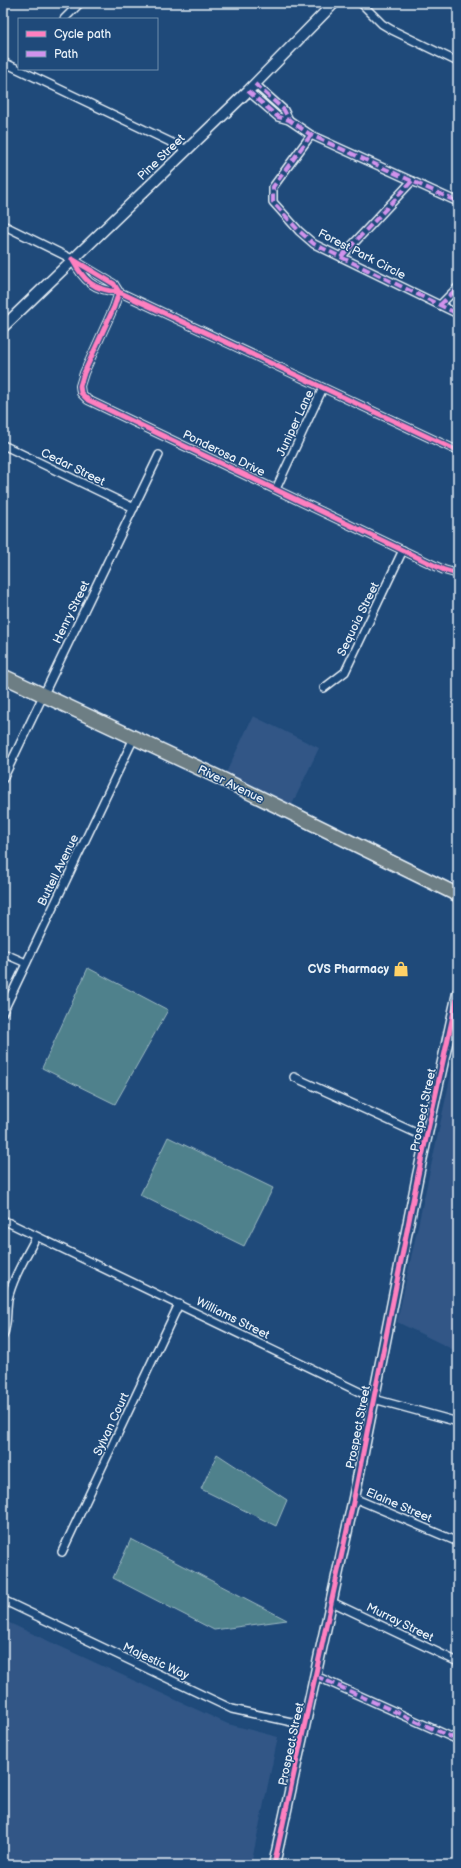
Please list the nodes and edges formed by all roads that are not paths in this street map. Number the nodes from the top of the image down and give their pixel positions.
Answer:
1 (80, 3) edge
2 (334, 3) edge
3 (361, 3) edge
4 (65, 18) edge
5 (3, 62) edge
6 (458, 62) edge
7 (17, 65) edge
8 (27, 70) edge
9 (252, 87) junction
10 (311, 135) junction
11 (187, 150) junction
12 (412, 181) junction
13 (458, 202) edge
14 (3, 225) edge
15 (341, 257) junction
16 (72, 259) junction
17 (458, 287) edge
18 (119, 292) junction
19 (440, 305) junction
20 (458, 314) edge
21 (5, 322) edge
22 (323, 388) junction
23 (3, 445) edge
24 (458, 451) edge
25 (159, 455) dead end
26 (276, 490) junction
27 (134, 508) junction
28 (403, 550) junction
29 (458, 574) edge
30 (3, 676) edge
31 (324, 688) dead end
32 (43, 695) junction
33 (134, 738) junction
34 (3, 779) edge
35 (458, 895) edge
36 (3, 953) edge
37 (26, 963) junction
38 (458, 993) edge
39 (3, 1012) edge
40 (294, 1077) dead end
41 (427, 1138) junction
42 (3, 1220) edge
43 (36, 1237) junction
44 (179, 1304) junction
45 (3, 1336) edge
46 (374, 1399) junction
47 (458, 1422) edge
48 (354, 1498) junction
49 (458, 1542) edge
50 (62, 1552) dead end
51 (3, 1600) edge
52 (332, 1602) junction
53 (458, 1662) edge
54 (316, 1676) junction
55 (305, 1725) junction
56 (458, 1740) edge
57 (274, 1865) edge

1 - 4 street
2 - 9 street, Pine Street
3 - 6 street
5 - 7 street
8 - 11 street
9 - 10 street
9 - 11 street, Pine Street
10 - 12 street
10 - 15 street, Forest Park Circle
11 - 16 street, Pine Street
12 - 13 street
12 - 15 street
14 - 16 street
15 - 19 street, Forest Park Circle
16 - 18 street
16 - 18 street
16 - 21 street, Pine Street
17 - 19 street
18 - 22 street
18 - 26 street, Ponderosa Drive
19 - 20 street, Forest Park Circle
22 - 24 street
22 - 26 street, Juniper Lane
23 - 27 street, Cedar Street
25 - 27 street, Henry Street
26 - 28 street, Ponderosa Drive
27 - 32 street, Henry Street
28 - 29 street, Ponderosa Drive
28 - 31 street, Sequoia Street
30 - 32 highway, River Avenue
32 - 33 highway, River Avenue
32 - 34 street, Henry Street
33 - 35 highway, River Avenue
33 - 37 street, Buttell Avenue
36 - 37 street
37 - 39 street, Buttell Avenue
38 - 41 street, Prospect Street
40 - 41 street
41 - 46 street, Prospect Street
42 - 43 street, Williams Street
43 - 44 street, Williams Street
43 - 45 street
44 - 46 street, Williams Street
44 - 50 street, Sylvan Court
46 - 47 street, Williams Street
46 - 48 street, Prospect Street
48 - 49 street, Elaine Street
48 - 52 street, Prospect Street
51 - 55 street, Majestic Way
52 - 53 street, Murray Street
52 - 54 street, Prospect Street
54 - 55 street, Prospect Street
54 - 56 street
55 - 57 street, Prospect Street

